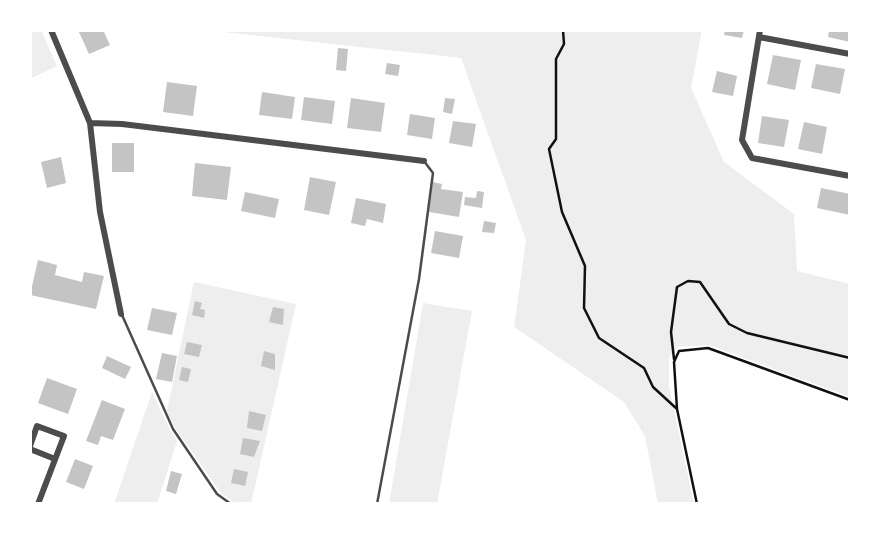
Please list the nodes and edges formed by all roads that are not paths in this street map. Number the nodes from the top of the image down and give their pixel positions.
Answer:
1 (51, 30) edge
2 (760, 34) edge
3 (850, 54) edge
4 (90, 123) junction
5 (424, 161) joint
6 (850, 176) edge
7 (121, 314) joint
8 (30, 447) edge
9 (55, 459) junction
10 (38, 504) edge
11 (231, 504) edge
12 (377, 504) edge

1 - 4 street
2 - 3 street
2 - 6 street
4 - 5 street
4 - 7 street
5 - 12 lane
7 - 11 lane
8 - 9 street
8 - 9 street
9 - 10 street

